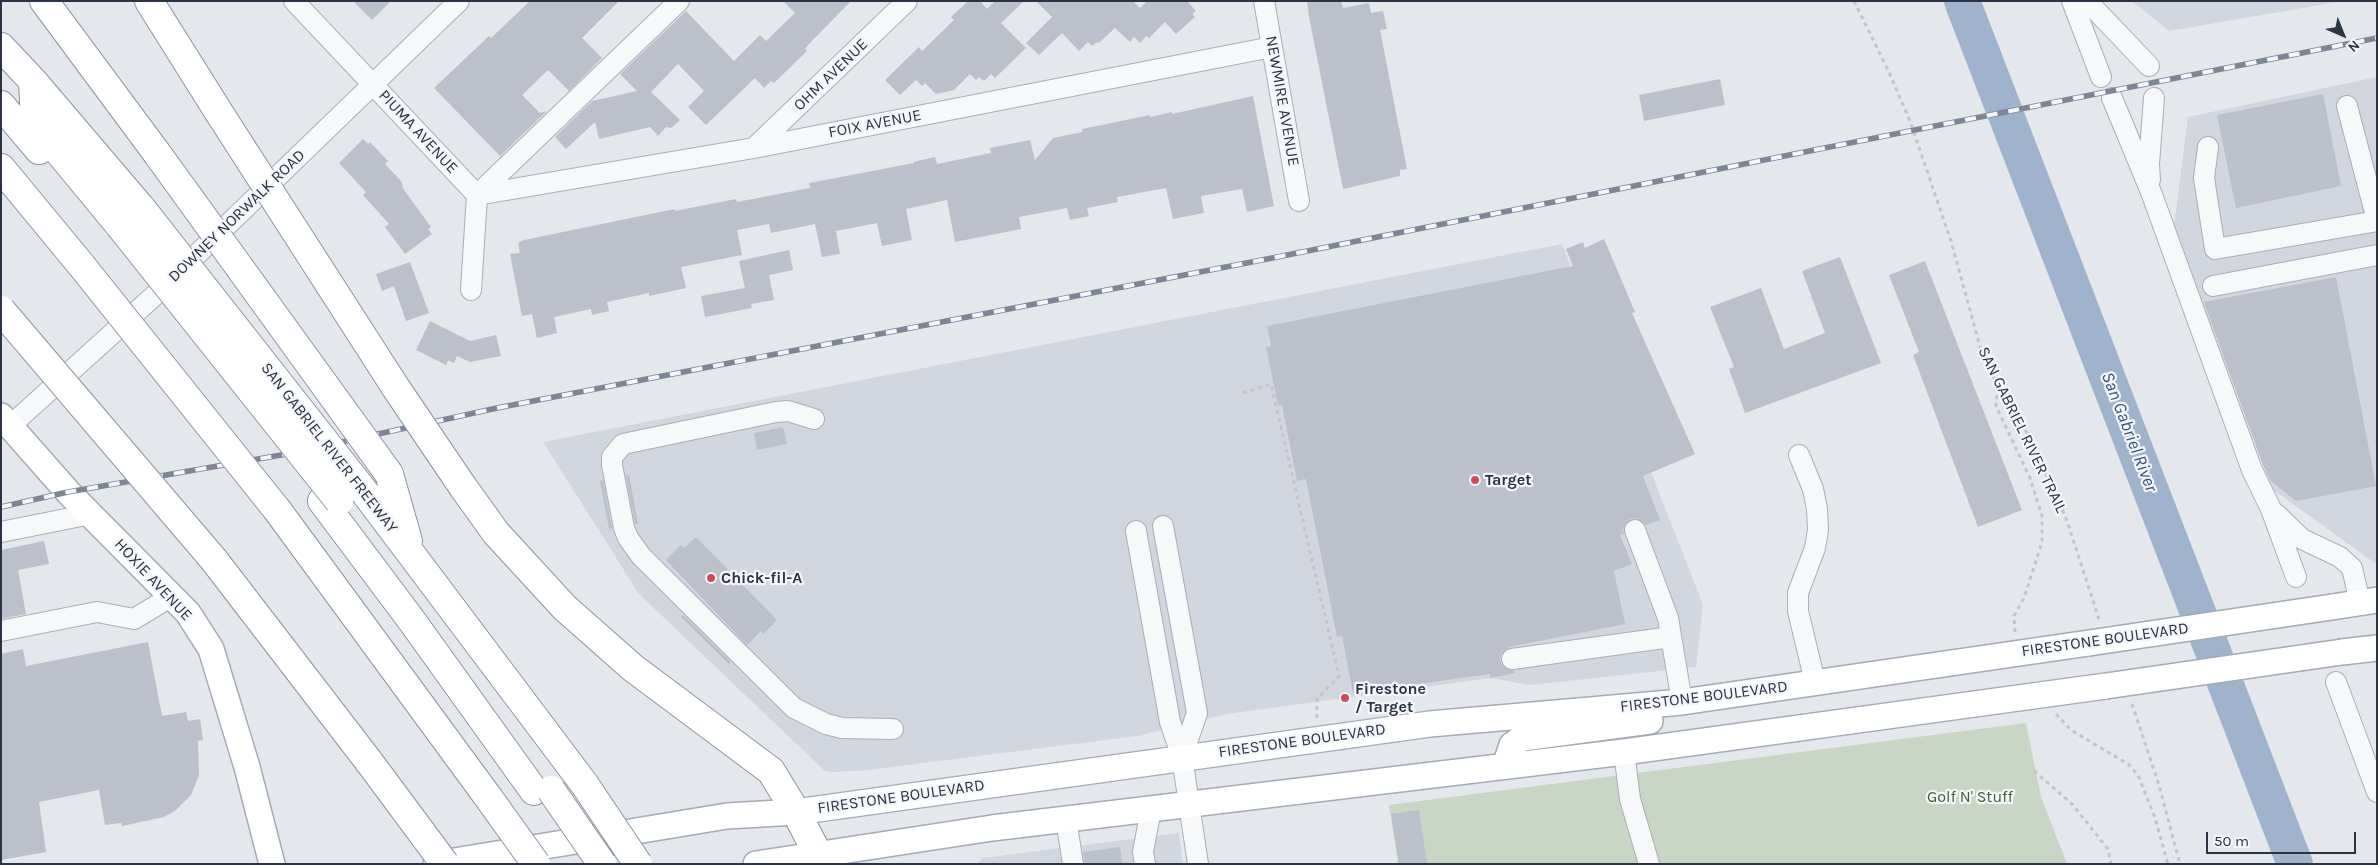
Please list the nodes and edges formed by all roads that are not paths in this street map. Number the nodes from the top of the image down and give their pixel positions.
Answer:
1 (44, 1) edge
2 (148, 1) edge
3 (294, 1) edge
4 (459, 1) edge
5 (679, 1) edge
6 (907, 1) edge
7 (1264, 1) edge
8 (2072, 1) edge
9 (2087, 1) edge
10 (1272, 46) junction
11 (1, 47) edge
12 (2149, 66) dead end
13 (2102, 77) dead end
14 (33, 81) junction
15 (374, 85) junction
16 (2112, 98) dead end
17 (2154, 98) dead end
18 (1, 105) edge
19 (2347, 106) dead end
20 (2208, 147) dead end
21 (754, 148) junction
22 (1, 168) edge
23 (1, 183) edge
24 (2151, 192) junction
25 (477, 195) junction
26 (1299, 201) dead end
27 (2377, 220) edge
28 (115, 233) junction
29 (2377, 255) edge
30 (82, 266) junction
31 (2213, 286) dead end
32 (472, 290) dead end
33 (1, 310) edge
34 (814, 419) dead end
35 (6, 421) edge
36 (1799, 455) dead end
37 (2271, 509) junction
38 (91, 514) junction
39 (1163, 526) dead end
40 (1635, 530) dead end
41 (1, 532) edge
42 (1136, 532) dead end
43 (413, 557) junction
44 (2296, 577) dead end
45 (172, 596) junction
46 (2368, 601) edge
47 (1, 631) edge
48 (1671, 637) junction
49 (2377, 648) edge
50 (1512, 659) dead end
51 (1815, 682) junction
52 (2336, 682) dead end
53 (1682, 702) junction
54 (894, 729) dead end
55 (1624, 752) junction
56 (2377, 756) edge
57 (1182, 757) junction
58 (1505, 766) junction
59 (2374, 786) edge
60 (542, 791) junction
61 (1189, 806) junction
62 (1151, 809) junction
63 (796, 812) junction
64 (1066, 819) junction
65 (822, 859) edge
66 (272, 864) edge
67 (436, 864) edge
68 (445, 864) edge
69 (536, 864) edge
70 (584, 864) edge
71 (602, 864) edge
72 (638, 864) edge
73 (756, 864) edge
74 (1073, 864) edge
75 (1145, 864) edge
76 (1198, 864) edge
77 (1650, 864) edge

1 - 43 highway, bridge
2 - 63 highway, bridge
3 - 15 street, PIUMA AVENUE
4 - 15 street, DOWNEY NORWALK ROAD
5 - 25 street
6 - 21 street, OHM AVENUE
7 - 10 street, NEWMIRE AVENUE
8 - 13 street
9 - 12 street
10 - 21 street, FOIX AVENUE
10 - 26 street, NEWMIRE AVENUE
11 - 14 highway, SAN GABRIEL RIVER FREEWAY
14 - 28 highway
14 - 43 highway, SAN GABRIEL RIVER FREEWAY, bridge
15 - 25 street, PIUMA AVENUE
15 - 35 street, DOWNEY NORWALK ROAD
16 - 24 street
17 - 24 street
18 - 28 highway
19 - 27 street
20 - 27 street
21 - 25 street, FOIX AVENUE
22 - 30 highway
23 - 30 highway
24 - 37 street
25 - 32 street
28 - 60 highway, bridge
29 - 31 street
30 - 69 highway, bridge
33 - 68 highway, bridge
34 - 54 street
35 - 38 main road, HOXIE AVENUE
36 - 51 street
37 - 44 street
37 - 46 street
38 - 41 street
38 - 45 main road, HOXIE AVENUE
39 - 57 street
40 - 48 street
42 - 57 street
43 - 72 highway, SAN GABRIEL RIVER FREEWAY, bridge
45 - 47 street
45 - 66 main road, HOXIE AVENUE
46 - 51 main road, FIRESTONE BOULEVARD, bridge
48 - 50 street
48 - 53 street
49 - 55 main road, bridge
51 - 53 main road, FIRESTONE BOULEVARD
52 - 59 street
53 - 57 main road, FIRESTONE BOULEVARD
53 - 58 main road
55 - 58 main road
55 - 77 street
56 - 59 street
57 - 61 street
57 - 63 main road, FIRESTONE BOULEVARD
58 - 61 main road
60 - 70 highway
60 - 71 highway, bridge
61 - 62 main road
61 - 76 street
62 - 64 main road
62 - 75 street
63 - 65 highway
63 - 67 main road, FIRESTONE BOULEVARD
64 - 65 main road
64 - 74 street
65 - 73 main road

